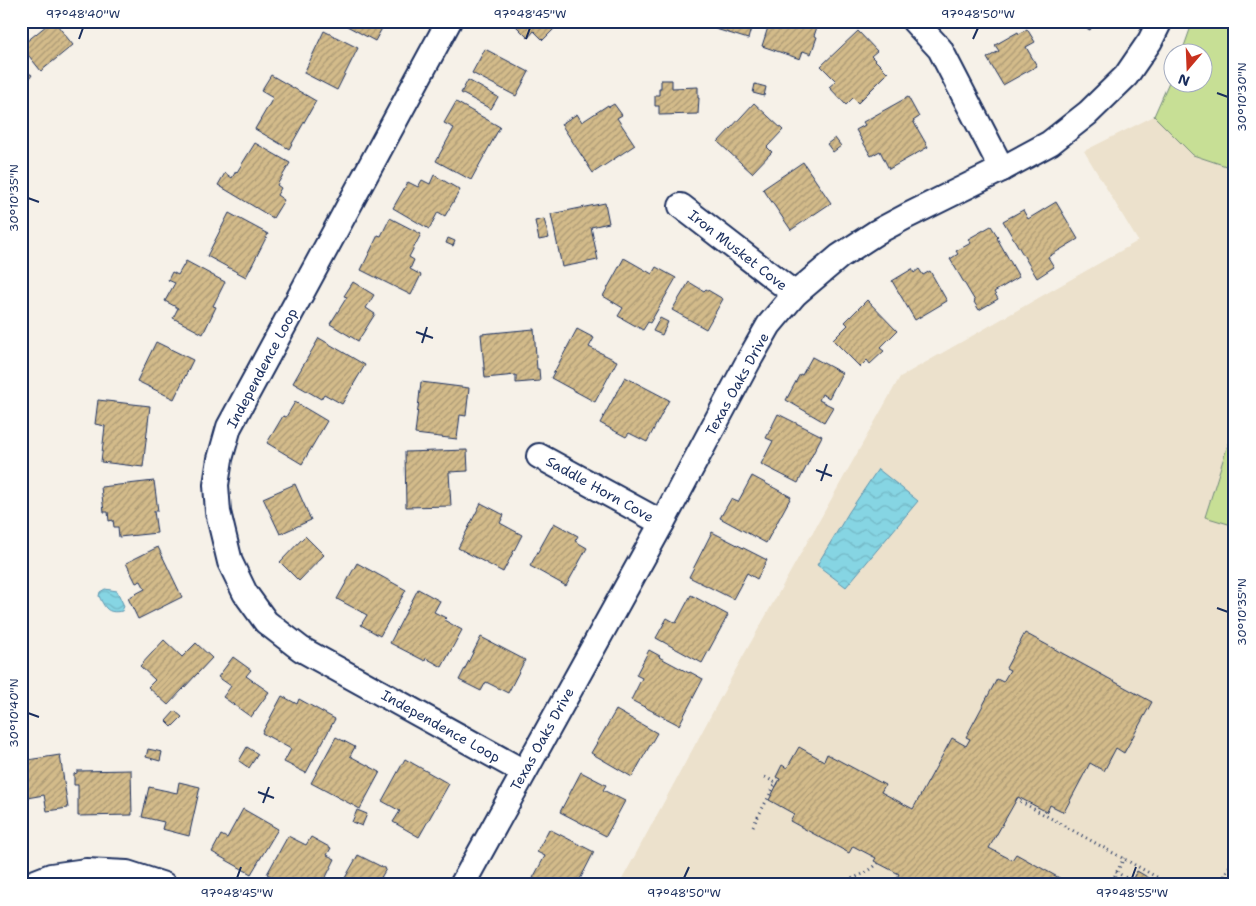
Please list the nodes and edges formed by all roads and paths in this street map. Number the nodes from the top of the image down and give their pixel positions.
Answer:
1 (449, 21) edge
2 (914, 21) edge
3 (1160, 21) edge
4 (1002, 169) junction
5 (681, 206) dead end
6 (795, 294) junction
7 (539, 456) dead end
8 (662, 523) junction
9 (524, 772) junction
10 (765, 777) dead end
11 (1016, 799) dead end
12 (753, 826) dead end
13 (1124, 858) junction
14 (878, 863) dead end
15 (1235, 867) edge
16 (1116, 872) junction
17 (28, 885) edge
18 (164, 885) edge
19 (462, 885) edge
20 (833, 885) edge
21 (1110, 885) edge
22 (1127, 885) edge
23 (1171, 885) edge
24 (1220, 885) edge

1 - 9 street, Independence Loop
2 - 4 street
3 - 4 street, Texas Oaks Drive
4 - 6 street, Texas Oaks Drive
5 - 6 street, Iron Musket Cove
6 - 8 street, Texas Oaks Drive
7 - 8 street, Saddle Horn Cove
8 - 9 street, Texas Oaks Drive
9 - 19 street, Texas Oaks Drive
10 - 12 path
11 - 13 path
13 - 16 path
13 - 23 path
14 - 20 path
15 - 24 path
16 - 21 path
16 - 22 path
17 - 18 street

